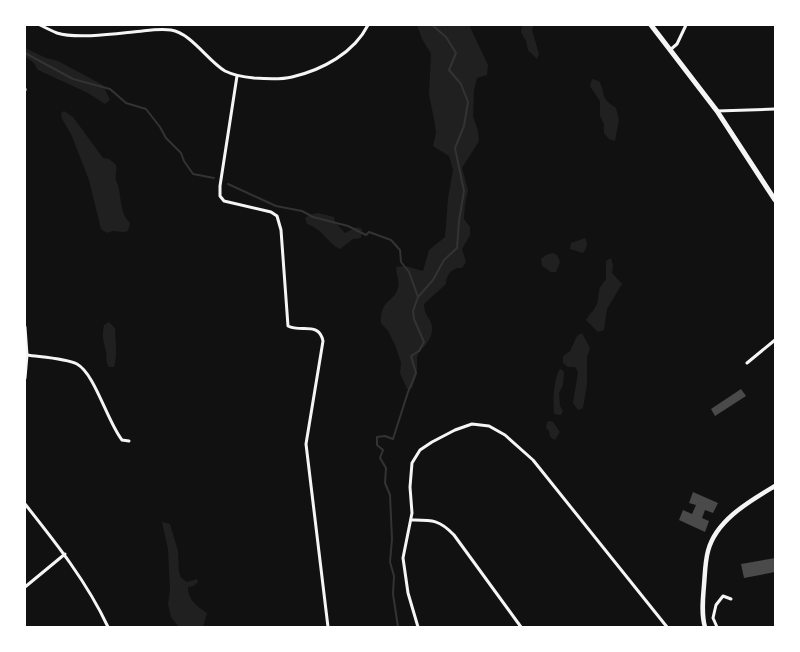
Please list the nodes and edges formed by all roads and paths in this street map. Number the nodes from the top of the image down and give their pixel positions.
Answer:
1 (40, 25) edge
2 (368, 25) edge
3 (651, 25) edge
4 (686, 25) edge
5 (670, 50) junction
6 (237, 76) junction
7 (775, 109) edge
8 (717, 111) junction
9 (775, 200) edge
10 (25, 327) edge
11 (775, 340) edge
12 (27, 355) junction
13 (747, 363) dead end
14 (25, 378) edge
15 (129, 441) dead end
16 (775, 486) edge
17 (25, 504) edge
18 (411, 520) junction
19 (65, 554) junction
20 (25, 587) edge
21 (731, 599) dead end
22 (108, 627) edge
23 (328, 627) edge
24 (418, 627) edge
25 (521, 627) edge
26 (667, 627) edge
27 (705, 627) edge
28 (717, 627) edge

1 - 6 street
2 - 6 street
3 - 5 main road
4 - 5 street
5 - 8 main road
6 - 23 street
7 - 8 street
8 - 9 main road
10 - 12 street
11 - 13 street
12 - 14 street
12 - 15 street
16 - 27 street
17 - 19 street
18 - 24 street
18 - 25 street
18 - 26 street
19 - 20 street
19 - 22 street
21 - 28 street

